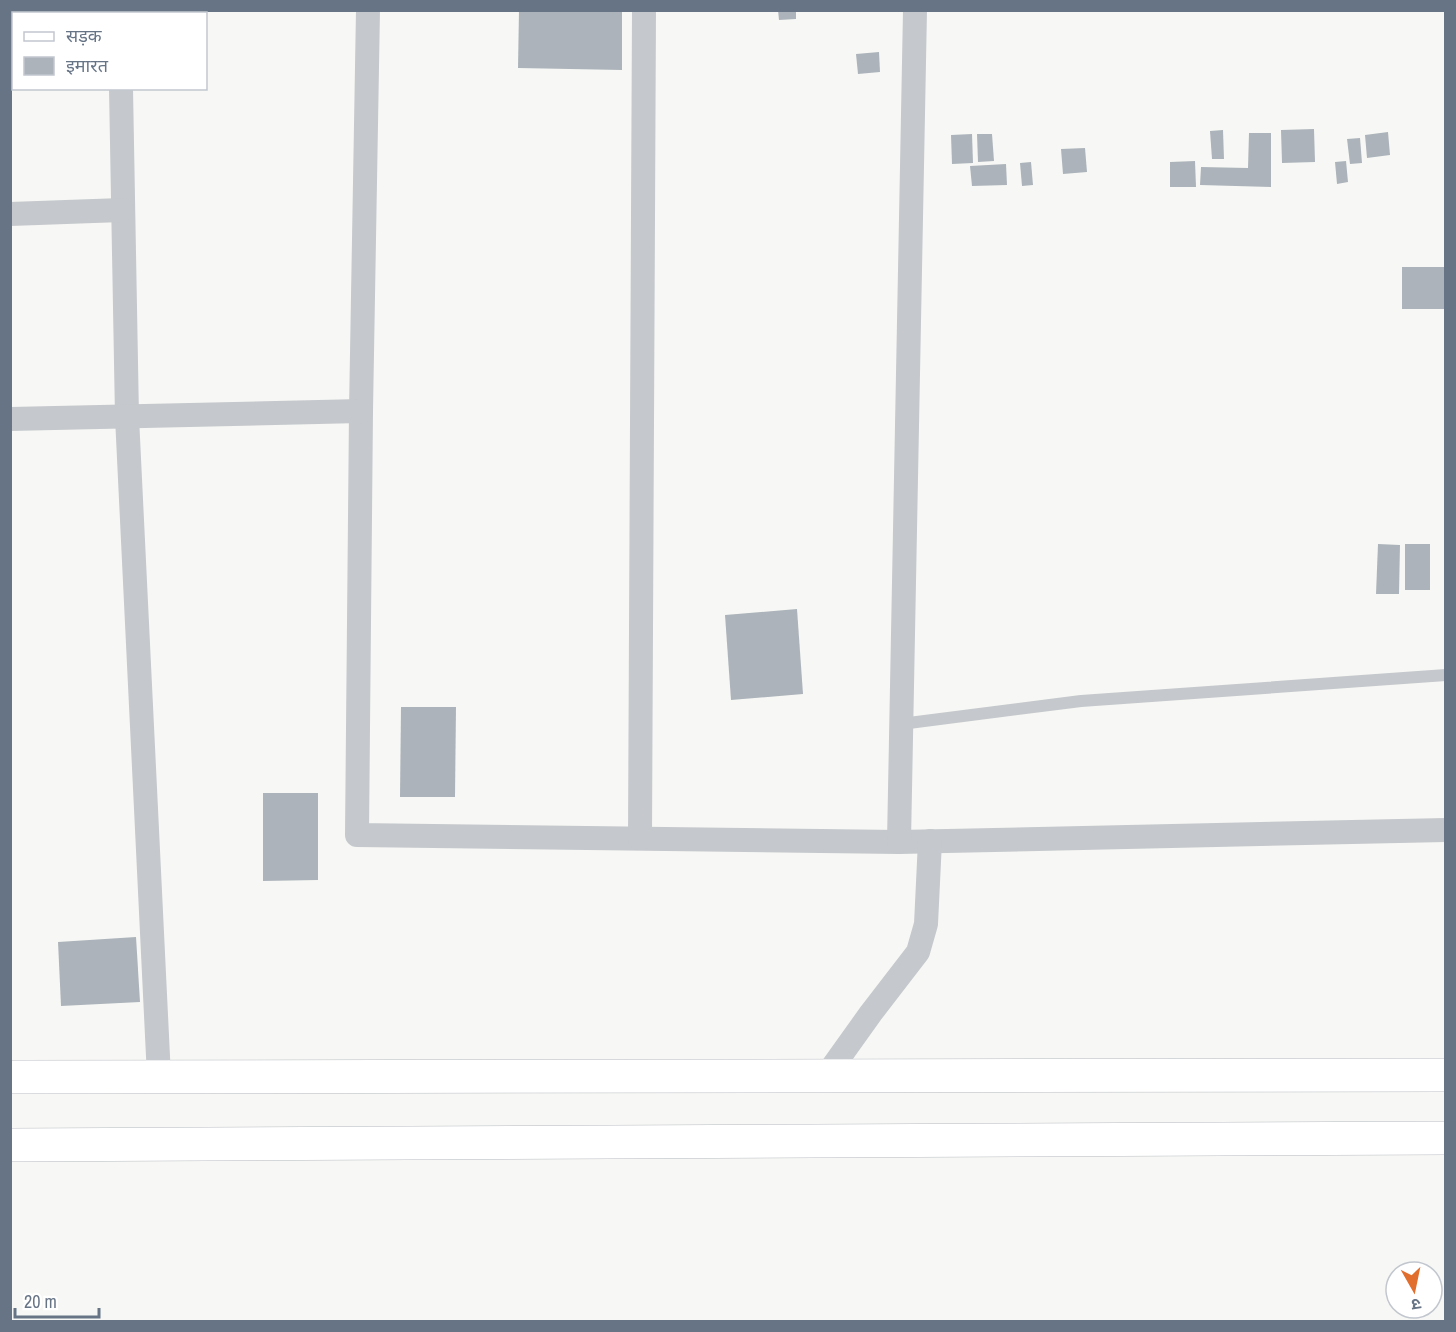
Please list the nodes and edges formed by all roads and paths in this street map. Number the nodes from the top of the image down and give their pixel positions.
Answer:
1 (368, 10) edge
2 (644, 10) edge
3 (915, 10) edge
4 (121, 90) edge
5 (123, 210) junction
6 (10, 214) edge
7 (361, 411) junction
8 (127, 417) junction
9 (10, 419) edge
10 (1446, 675) edge
11 (901, 724) junction
12 (1446, 830) edge
13 (640, 838) junction
14 (899, 842) junction
15 (930, 842) junction
16 (1446, 1075) edge
17 (826, 1076) junction
18 (10, 1077) edge
19 (159, 1077) junction
20 (1446, 1138) edge
21 (10, 1146) edge

1 - 7 street
2 - 13 street
3 - 11 street
4 - 5 street
5 - 6 street
5 - 8 street
7 - 8 street
7 - 13 street
8 - 9 street
8 - 19 street
10 - 11 lane
11 - 14 street
12 - 15 street
13 - 14 street
14 - 15 street
15 - 17 street
16 - 17 street
17 - 19 street
18 - 19 street
20 - 21 street

